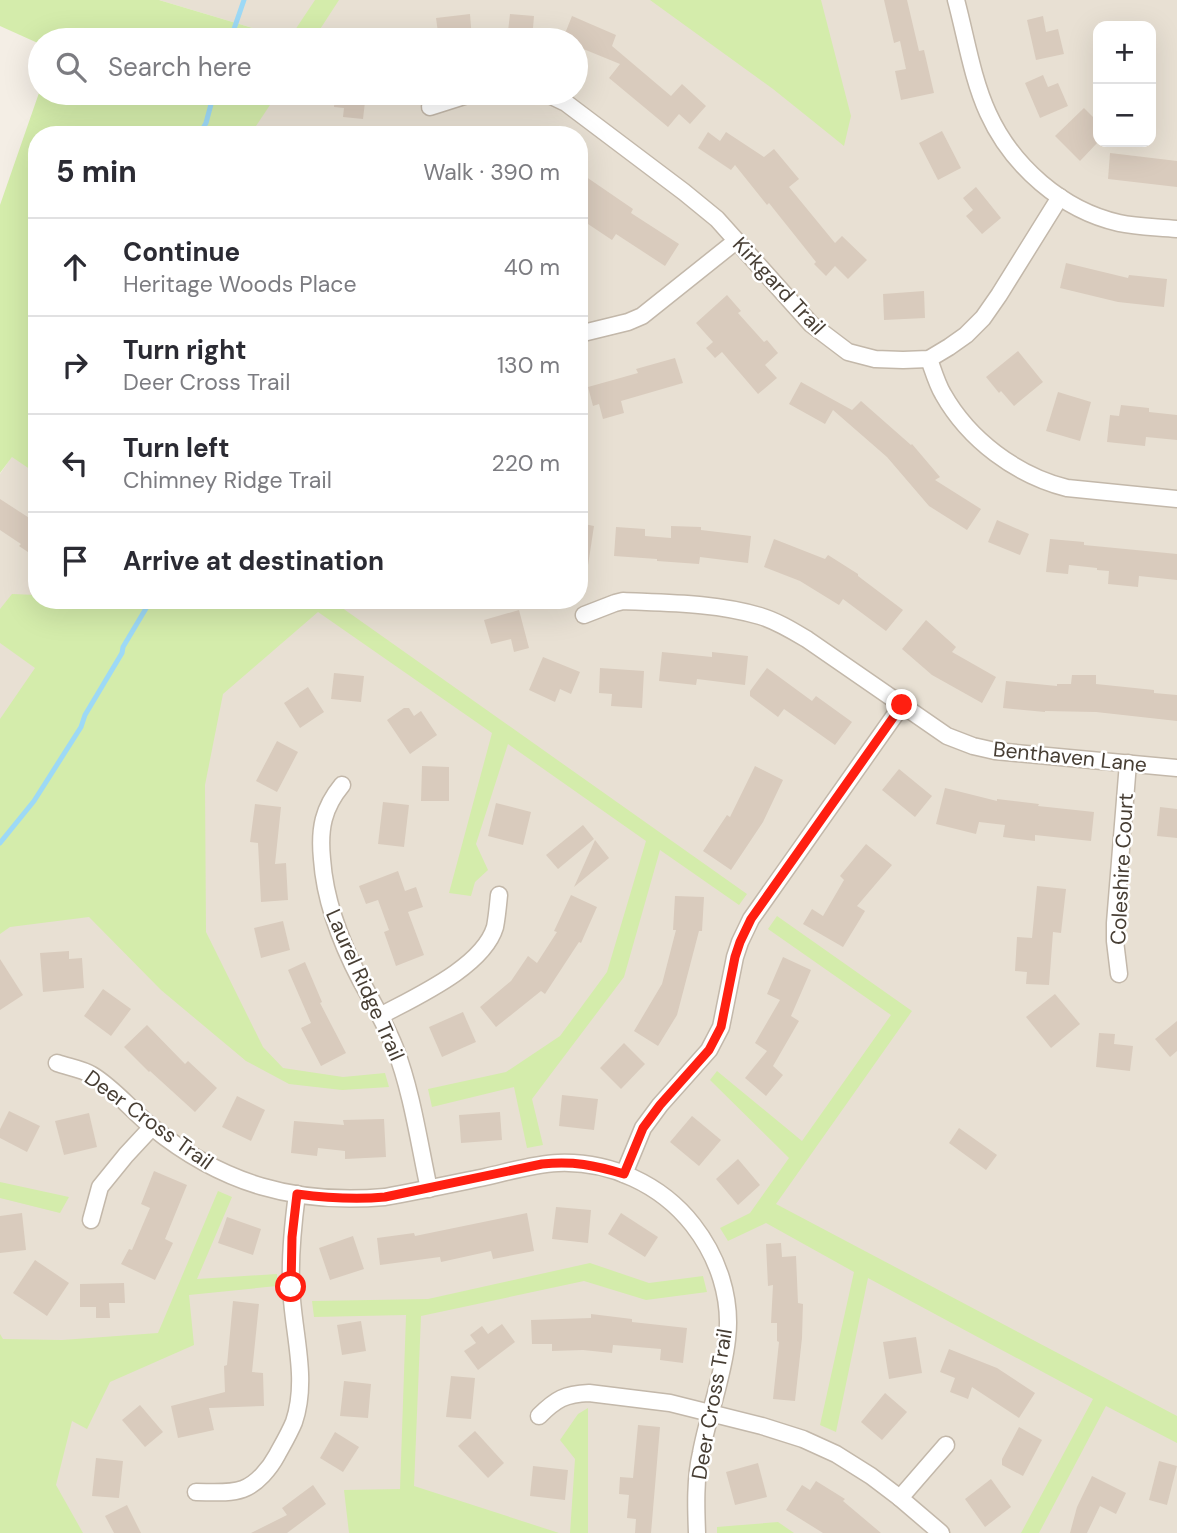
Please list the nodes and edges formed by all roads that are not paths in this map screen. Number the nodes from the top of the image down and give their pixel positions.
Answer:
1 (956, 0) edge
2 (436, 105) edge
3 (569, 105) edge
4 (430, 107) dead end
5 (1060, 197) junction
6 (1177, 229) edge
7 (736, 241) junction
8 (588, 332) edge
9 (929, 359) junction
10 (1177, 499) edge
11 (584, 615) dead end
12 (902, 705) junction
13 (1128, 763) junction
14 (1177, 768) edge
15 (342, 785) dead end
16 (499, 895) dead end
17 (1119, 974) dead end
18 (380, 1016) junction
19 (57, 1063) dead end
20 (152, 1127) junction
21 (624, 1174) junction
22 (429, 1189) junction
23 (297, 1194) junction
24 (91, 1220) dead end
25 (710, 1413) junction
26 (539, 1416) dead end
27 (946, 1445) dead end
28 (196, 1492) dead end
29 (900, 1498) junction
30 (697, 1533) edge
31 (941, 1533) edge

1 - 5 street
2 - 4 street
3 - 7 street, Kirkgard Trail
5 - 6 street
5 - 9 street
7 - 8 street
7 - 9 street, Kirkgard Trail
9 - 10 street
11 - 12 street, Benthaven Lane
12 - 13 street, Benthaven Lane
12 - 21 street
13 - 14 street, Benthaven Lane
13 - 17 street, Coleshire Court
15 - 18 street, Laurel Ridge Trail
16 - 18 street
18 - 22 street, Laurel Ridge Trail
19 - 20 street, Deer Cross Trail
20 - 23 street, Deer Cross Trail
20 - 24 street
21 - 22 street, Deer Cross Trail
21 - 25 street, Deer Cross Trail
22 - 23 street, Deer Cross Trail
23 - 28 street
25 - 26 street
25 - 29 street
25 - 30 street, Deer Cross Trail
27 - 29 street
29 - 31 street

